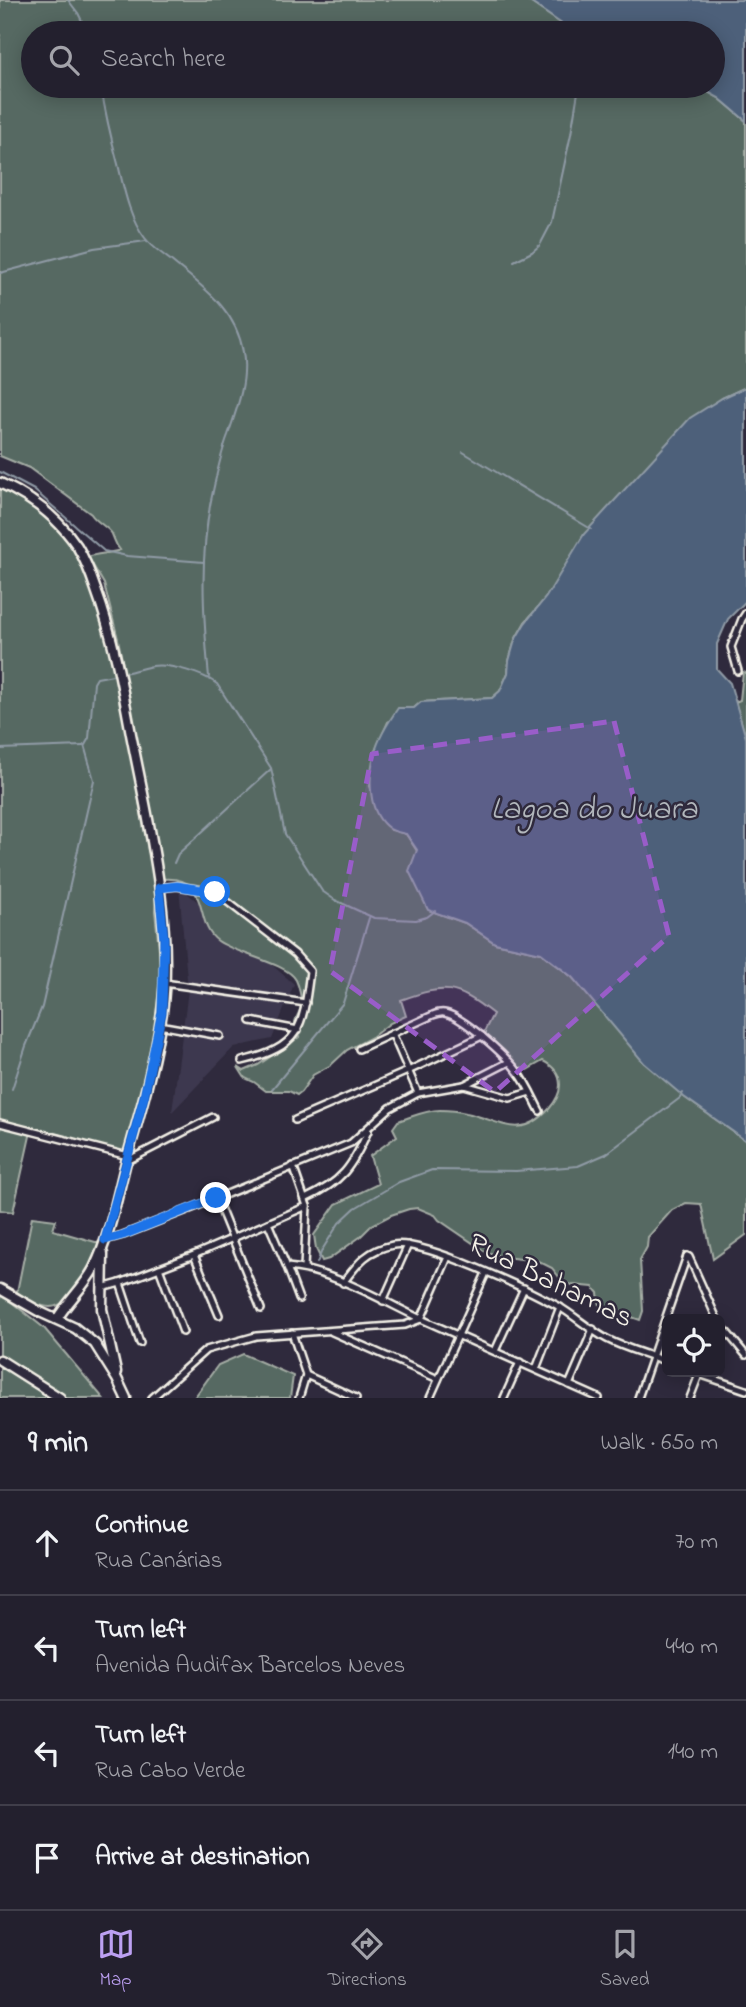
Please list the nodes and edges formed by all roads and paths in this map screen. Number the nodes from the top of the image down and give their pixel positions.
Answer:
1 (0, 483) edge
2 (746, 613) edge
3 (738, 671) dead end
4 (159, 888) junction
5 (164, 983) junction
6 (306, 1003) junction
7 (251, 1021) dead end
8 (159, 1025) junction
9 (298, 1030) junction
10 (392, 1033) junction
11 (220, 1036) dead end
12 (482, 1036) junction
13 (359, 1049) dead end
14 (242, 1061) dead end
15 (509, 1062) junction
16 (408, 1071) junction
17 (464, 1085) junction
18 (530, 1092) junction
19 (418, 1093) junction
20 (540, 1111) dead end
21 (213, 1117) dead end
22 (295, 1120) dead end
23 (0, 1123) edge
24 (370, 1128) junction
25 (127, 1158) junction
26 (293, 1166) junction
27 (216, 1198) junction
28 (304, 1199) junction
29 (307, 1206) junction
30 (268, 1223) junction
31 (232, 1239) junction
32 (104, 1244) junction
33 (408, 1245) junction
34 (194, 1255) junction
35 (448, 1257) junction
36 (287, 1267) junction
37 (159, 1268) junction
38 (304, 1268) junction
39 (486, 1273) junction
40 (120, 1283) junction
41 (343, 1283) junction
42 (102, 1288) junction
43 (524, 1288) junction
44 (0, 1289) edge
45 (16, 1299) junction
46 (299, 1299) dead end
47 (383, 1301) junction
48 (560, 1307) junction
49 (63, 1309) junction
50 (261, 1309) dead end
51 (667, 1314) edge
52 (715, 1314) edge
53 (219, 1315) dead end
54 (421, 1318) junction
55 (57, 1320) junction
56 (662, 1327) edge
57 (593, 1329) junction
58 (725, 1330) edge
59 (329, 1331) junction
60 (183, 1332) dead end
61 (292, 1333) junction
62 (459, 1334) junction
63 (140, 1343) dead end
64 (495, 1351) junction
65 (746, 1355) edge
66 (652, 1356) junction
67 (0, 1360) edge
68 (662, 1360) edge
69 (520, 1362) junction
70 (536, 1369) junction
71 (306, 1375) junction
72 (696, 1377) edge
73 (709, 1377) edge
74 (117, 1379) junction
75 (439, 1380) junction
76 (569, 1385) junction
77 (746, 1389) edge
78 (125, 1397) edge
79 (60, 1398) edge
80 (152, 1398) edge
81 (299, 1398) edge
82 (356, 1398) edge
83 (431, 1398) edge
84 (504, 1398) edge
85 (599, 1398) edge
86 (638, 1398) edge
87 (691, 1398) edge

1 - 4 main road
2 - 3 street
4 - 5 main road
4 - 6 street
5 - 6 street
5 - 8 main road
6 - 9 street
7 - 9 street
8 - 11 street
8 - 25 main road
9 - 14 street
10 - 12 street
10 - 13 street
10 - 16 street
12 - 15 street
12 - 16 street
15 - 17 street
15 - 18 street
16 - 19 street
16 - 22 street
17 - 18 street
17 - 19 street
18 - 20 street
19 - 24 street
21 - 25 street
23 - 25 street
24 - 26 street
24 - 28 street
25 - 32 main road
26 - 27 street
26 - 28 street
27 - 31 street
27 - 32 street
28 - 29 street
29 - 30 street
29 - 38 street
30 - 31 street
30 - 36 street
31 - 34 street
31 - 50 street
32 - 42 main road
32 - 49 main road
33 - 35 street, Rua Bahamas
33 - 41 street, Rua Bahamas
33 - 47 street
34 - 37 street
34 - 53 street
35 - 39 street, Rua Bahamas
35 - 54 street
36 - 38 street
36 - 46 street
37 - 40 street
37 - 60 street
38 - 41 street
39 - 43 street, Rua Bahamas
39 - 62 street
40 - 42 street
40 - 63 street
41 - 47 street
42 - 74 main road
43 - 48 street, Rua Bahamas
43 - 64 street
44 - 45 main road
45 - 49 main road
45 - 55 main road
47 - 54 street
48 - 57 street, Rua Bahamas
48 - 70 street
49 - 55 main road
51 - 52 street
54 - 59 street
54 - 62 street
55 - 74 main road
56 - 66 street
57 - 66 street, Rua Bahamas
57 - 76 street
58 - 65 street
59 - 61 street
59 - 75 street
61 - 71 street
61 - 80 street
62 - 64 street
62 - 75 street
64 - 69 street
66 - 68 street, Rua Bahamas
66 - 86 street
67 - 79 main road
69 - 70 street
69 - 84 street
70 - 76 street
71 - 81 street
71 - 82 street
72 - 87 street
73 - 77 street
74 - 78 main road
75 - 83 street
76 - 85 street

